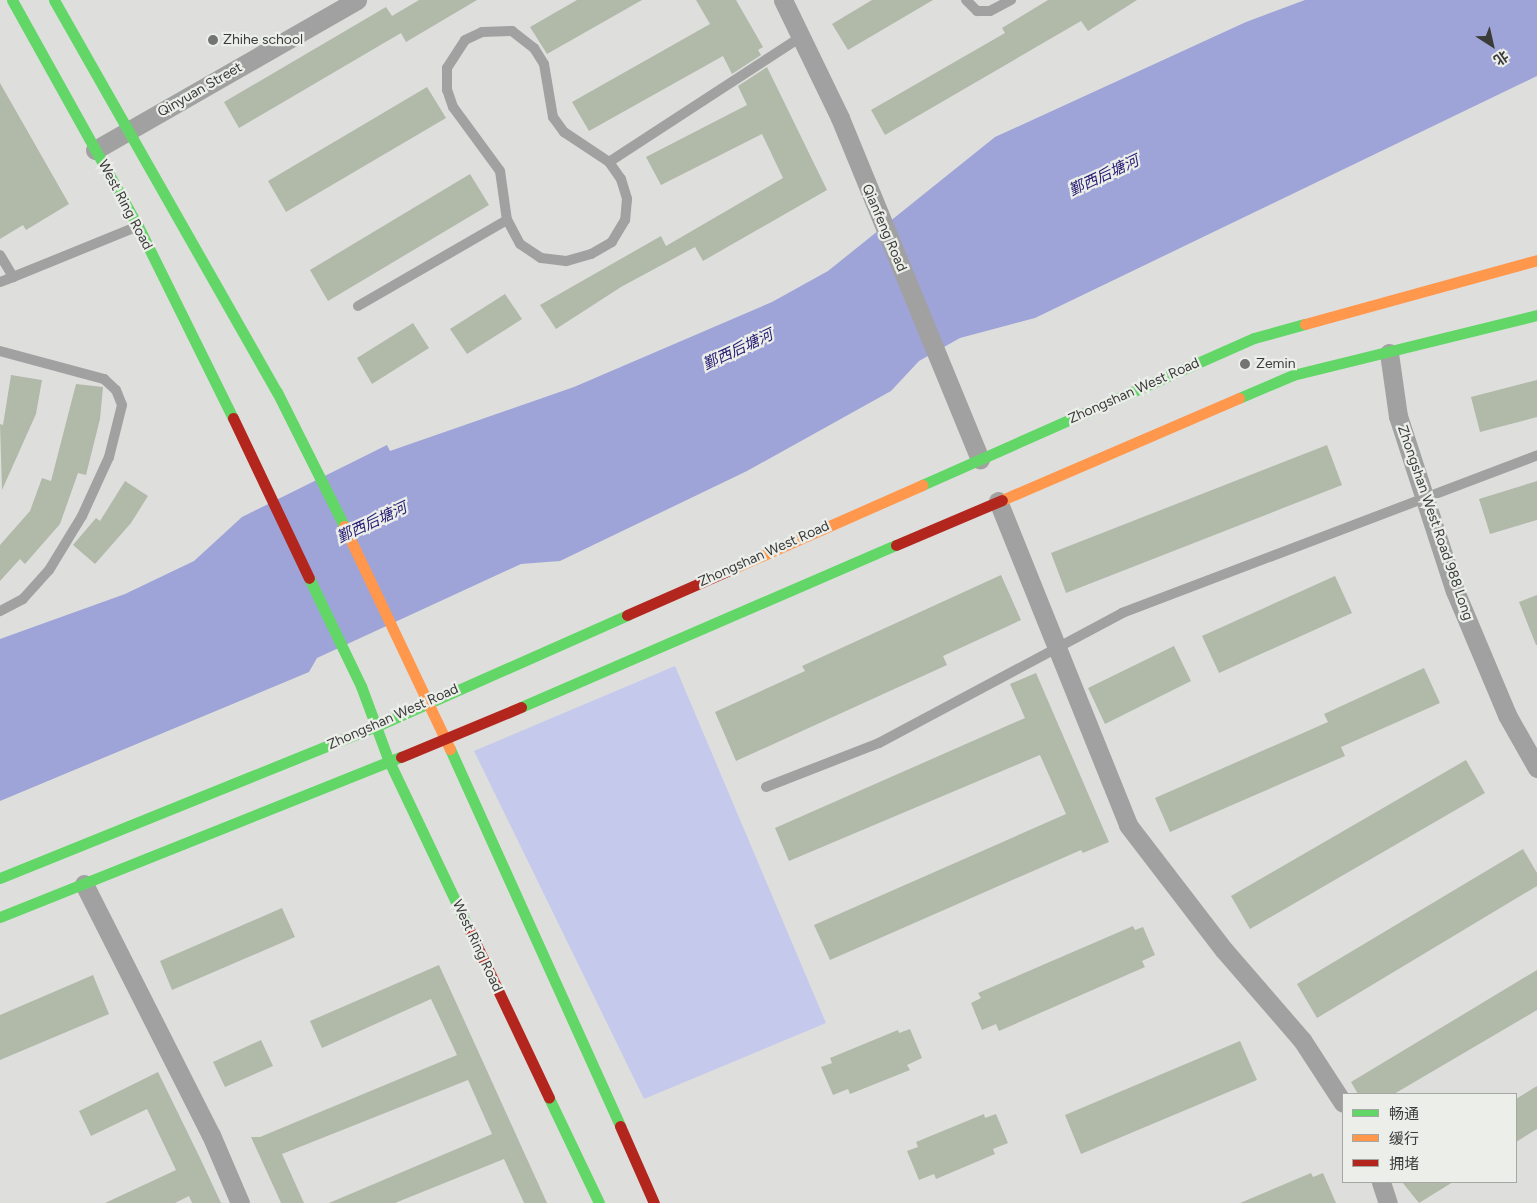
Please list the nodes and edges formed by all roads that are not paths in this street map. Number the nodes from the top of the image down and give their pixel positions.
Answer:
1 (12, 0) edge
2 (54, 0) edge
3 (357, 0) edge
4 (783, 0) edge
5 (966, 0) edge
6 (1010, 0) edge
7 (801, 37) junction
8 (128, 132) junction
9 (95, 150) junction
10 (609, 162) junction
11 (507, 220) junction
12 (138, 226) junction
13 (0, 255) edge
14 (1537, 260) edge
15 (13, 277) junction
16 (0, 282) edge
17 (358, 306) dead end
18 (1537, 315) edge
19 (0, 351) edge
20 (1388, 353) junction
21 (1537, 455) edge
22 (980, 459) junction
23 (1425, 497) junction
24 (998, 501) junction
25 (0, 611) edge
26 (1057, 649) junction
27 (428, 702) junction
28 (377, 726) junction
29 (445, 739) junction
30 (388, 759) junction
31 (1537, 768) edge
32 (766, 787) dead end
33 (0, 878) edge
34 (84, 884) junction
35 (0, 917) edge
36 (1342, 1101) edge
37 (1381, 1183) edge
38 (240, 1203) edge
39 (599, 1203) edge
40 (654, 1203) edge
41 (1388, 1203) edge

1 - 9 main road, West Ring Road
2 - 8 main road
3 - 8 street, Qinyuan Street
4 - 7 street, Qianfeng Road
5 - 6 lane
7 - 10 lane
7 - 22 street, Qianfeng Road
8 - 9 street, Qinyuan Street
8 - 27 main road
9 - 12 main road, West Ring Road
10 - 11 lane
10 - 11 lane
11 - 17 lane
12 - 15 lane
12 - 28 main road, West Ring Road
13 - 15 lane
14 - 22 main road, Zhongshan West Road
15 - 16 lane
18 - 20 main road
19 - 25 lane
20 - 23 street, Zhongshan West Road 988 Long
20 - 24 main road
21 - 23 lane
22 - 27 main road, Zhongshan West Road
23 - 26 lane
23 - 31 street, Zhongshan West Road 988 Long
24 - 26 street
24 - 29 main road
26 - 32 lane
26 - 36 street
27 - 28 main road, Zhongshan West Road
27 - 29 main road
28 - 30 main road, West Ring Road
28 - 33 main road, Zhongshan West Road
29 - 30 main road
29 - 40 main road
30 - 34 main road
30 - 39 main road, West Ring Road
34 - 35 main road
34 - 38 street
37 - 41 street

